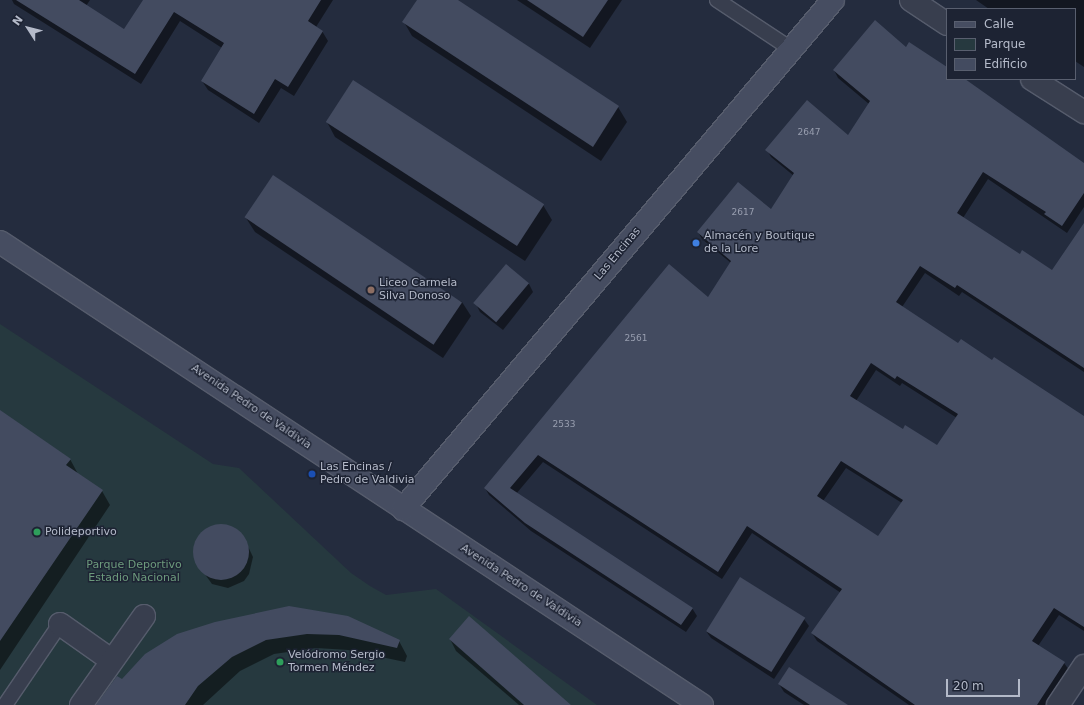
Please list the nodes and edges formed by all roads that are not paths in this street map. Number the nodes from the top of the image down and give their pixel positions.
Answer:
1 (717, 0) edge
2 (833, 0) edge
3 (911, 0) edge
4 (946, 23) edge
5 (792, 49) junction
6 (1034, 80) edge
7 (1084, 112) edge
8 (0, 242) edge
9 (404, 509) junction
10 (144, 616) dead end
11 (60, 624) joint
12 (112, 660) junction
13 (1084, 666) edge
14 (5, 705) edge
15 (81, 705) edge
16 (702, 705) edge
17 (1058, 705) edge

1 - 5 lane
2 - 5 main road, Las Encinas
3 - 4 street
5 - 9 main road, Las Encinas
6 - 7 street
8 - 9 main road, Avenida Pedro de Valdivia
9 - 16 main road, Avenida Pedro de Valdivia
10 - 12 street
11 - 12 street
11 - 14 lane
12 - 15 street
13 - 17 street

